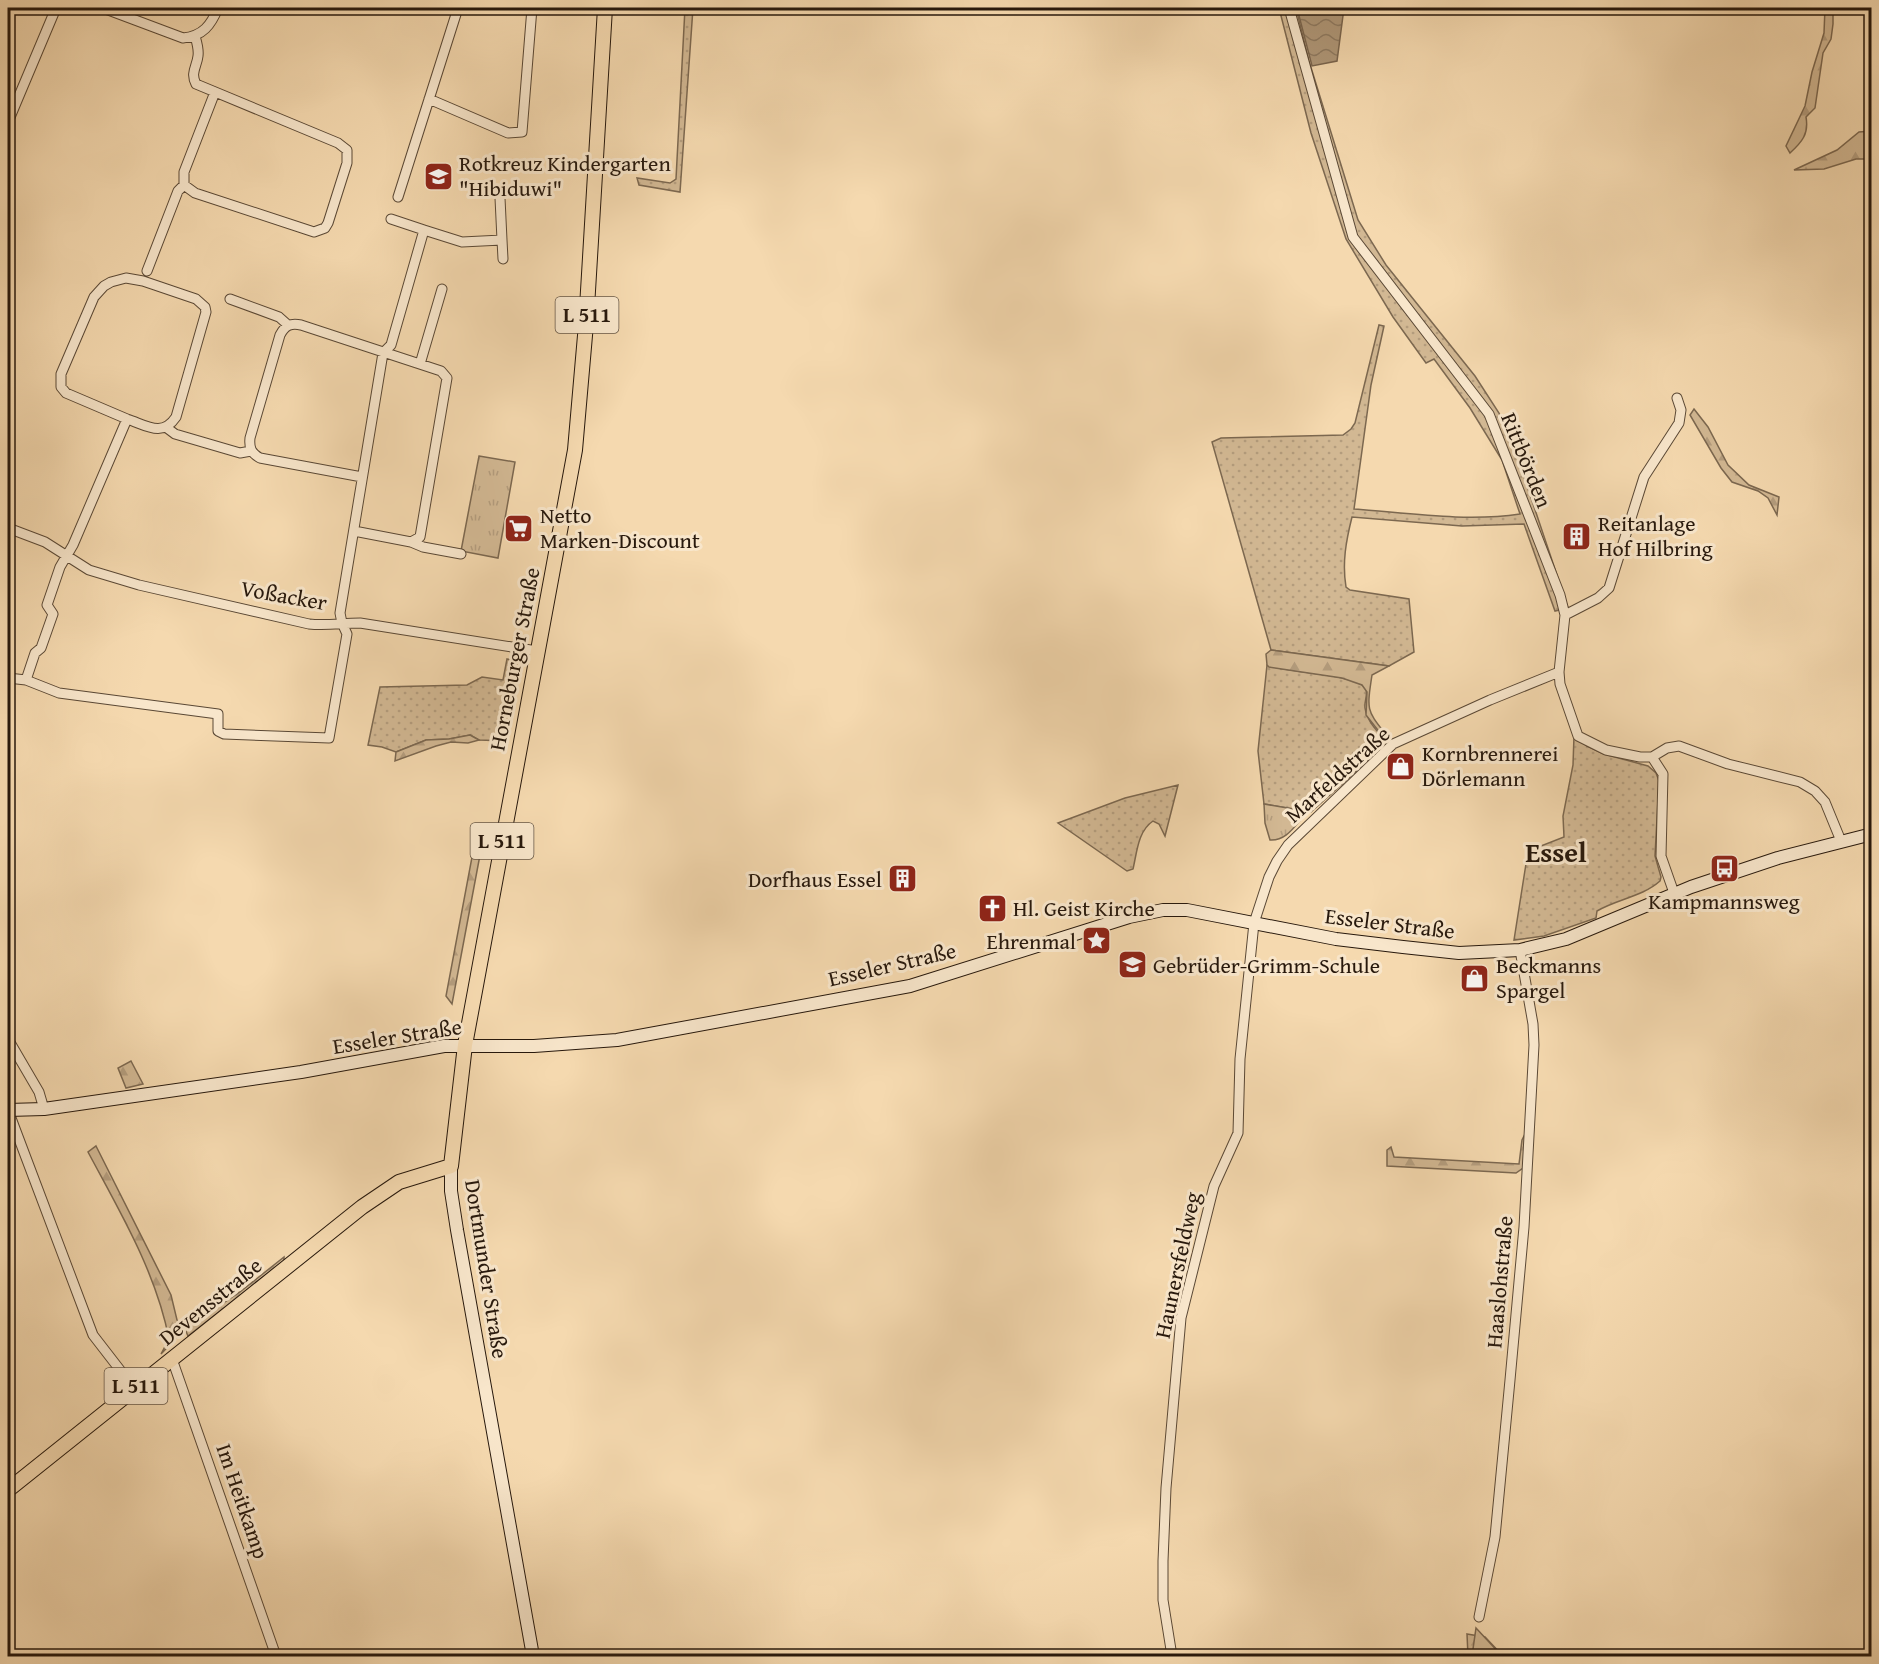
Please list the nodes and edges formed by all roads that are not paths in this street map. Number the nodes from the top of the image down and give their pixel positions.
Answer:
1 (56, 8) edge
2 (103, 8) edge
3 (218, 8) edge
4 (458, 8) edge
5 (532, 8) edge
6 (605, 8) edge
7 (1289, 8) edge
8 (195, 36) junction
9 (215, 92) junction
10 (429, 99) junction
11 (8, 122) edge
12 (184, 186) junction
13 (398, 197) dead end
14 (500, 198) dead end
15 (391, 219) dead end
16 (424, 230) junction
17 (502, 240) junction
18 (502, 259) dead end
19 (147, 271) dead end
20 (442, 289) dead end
21 (230, 299) dead end
22 (288, 325) junction
23 (383, 353) junction
24 (420, 364) junction
25 (1677, 398) dead end
26 (127, 419) junction
27 (168, 428) junction
28 (251, 451) junction
29 (362, 477) junction
30 (8, 528) edge
31 (354, 531) junction
32 (411, 542) junction
33 (461, 554) dead end
34 (66, 557) junction
35 (1565, 615) junction
36 (342, 623) junction
37 (537, 651) junction
38 (1559, 672) junction
39 (8, 678) edge
40 (26, 680) junction
41 (1652, 757) junction
42 (1872, 834) edge
43 (1841, 841) junction
44 (493, 887) joint
45 (1674, 893) junction
46 (1254, 923) junction
47 (1520, 950) junction
48 (8, 1040) edge
49 (465, 1044) junction
50 (44, 1109) junction
51 (8, 1110) edge
52 (451, 1166) junction
53 (172, 1359) junction
54 (134, 1388) junction
55 (8, 1490) edge
56 (1479, 1617) dead end
57 (276, 1656) edge
58 (532, 1656) edge
59 (1173, 1656) edge

1 - 11 street
2 - 8 street
3 - 8 street
4 - 10 street
5 - 10 street
6 - 37 main road, Horneburger Straße / L 511
7 - 35 street, Rittbörden
8 - 9 street
9 - 12 street
9 - 12 street
10 - 13 street
12 - 19 street
14 - 17 street
15 - 16 street
16 - 17 street
16 - 23 street
17 - 18 street
20 - 24 street
21 - 22 street
22 - 23 street
22 - 28 street
23 - 24 street
23 - 29 street
24 - 32 street
25 - 35 street
26 - 27 street
26 - 27 street
26 - 34 street
27 - 28 street
28 - 29 street
29 - 31 street
30 - 34 street, Voßacker
31 - 32 street
31 - 36 street
32 - 33 street
34 - 36 street, Voßacker
34 - 40 street
35 - 38 street, Rittbörden
36 - 37 street, Voßacker
36 - 40 street
37 - 44 main road, Horneburger Straße / L 511
38 - 41 street, Rittbörden
38 - 46 street, Marfeldstraße
39 - 40 street
41 - 43 street
41 - 45 street
42 - 43 main road, Esseler Straße
43 - 45 main road, Esseler Straße
44 - 49 main road, Dortmunder Straße / L 511
45 - 47 main road, Esseler Straße
46 - 47 main road, Esseler Straße
46 - 49 main road, Esseler Straße
46 - 59 street, Haunersfeldweg
47 - 56 street, Haaslohstraße
48 - 50 street
49 - 50 main road, Esseler Straße
49 - 52 main road, Dortmunder Straße / L 511
50 - 51 main road, Esseler Straße
51 - 54 street
52 - 53 main road, Devensstraße / L 511
52 - 58 main road, Dortmunder Straße
53 - 54 main road, Devensstraße / L 511
53 - 57 street, Im Heitkamp
54 - 55 main road, Devensstraße / L 511

